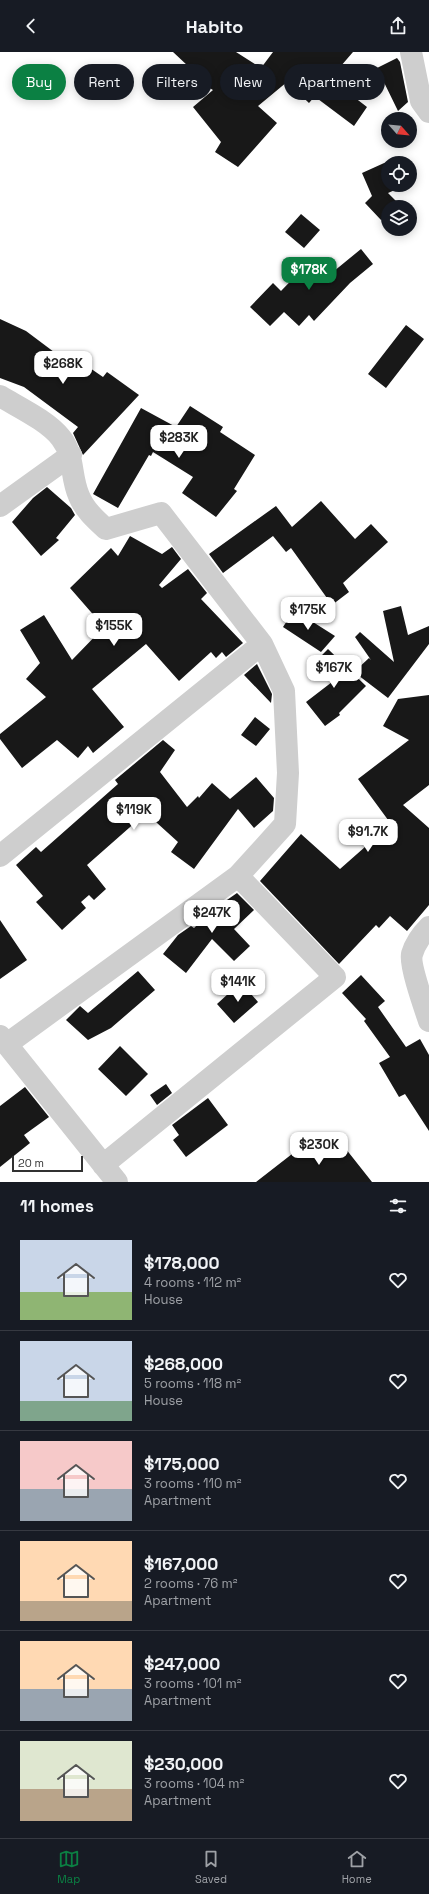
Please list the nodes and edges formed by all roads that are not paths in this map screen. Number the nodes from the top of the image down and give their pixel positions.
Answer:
1 (411, 52) edge
2 (429, 112) edge
3 (0, 396) edge
4 (71, 455) junction
5 (0, 506) edge
6 (262, 644) junction
7 (0, 856) edge
8 (238, 876) junction
9 (429, 927) edge
10 (429, 1021) edge
11 (3, 1040) edge
12 (103, 1165) junction
13 (117, 1182) edge

1 - 2 street
3 - 4 street
4 - 5 street
4 - 6 street
6 - 7 street
6 - 8 street
8 - 11 street
8 - 12 street
9 - 10 street
11 - 12 street
12 - 13 street

